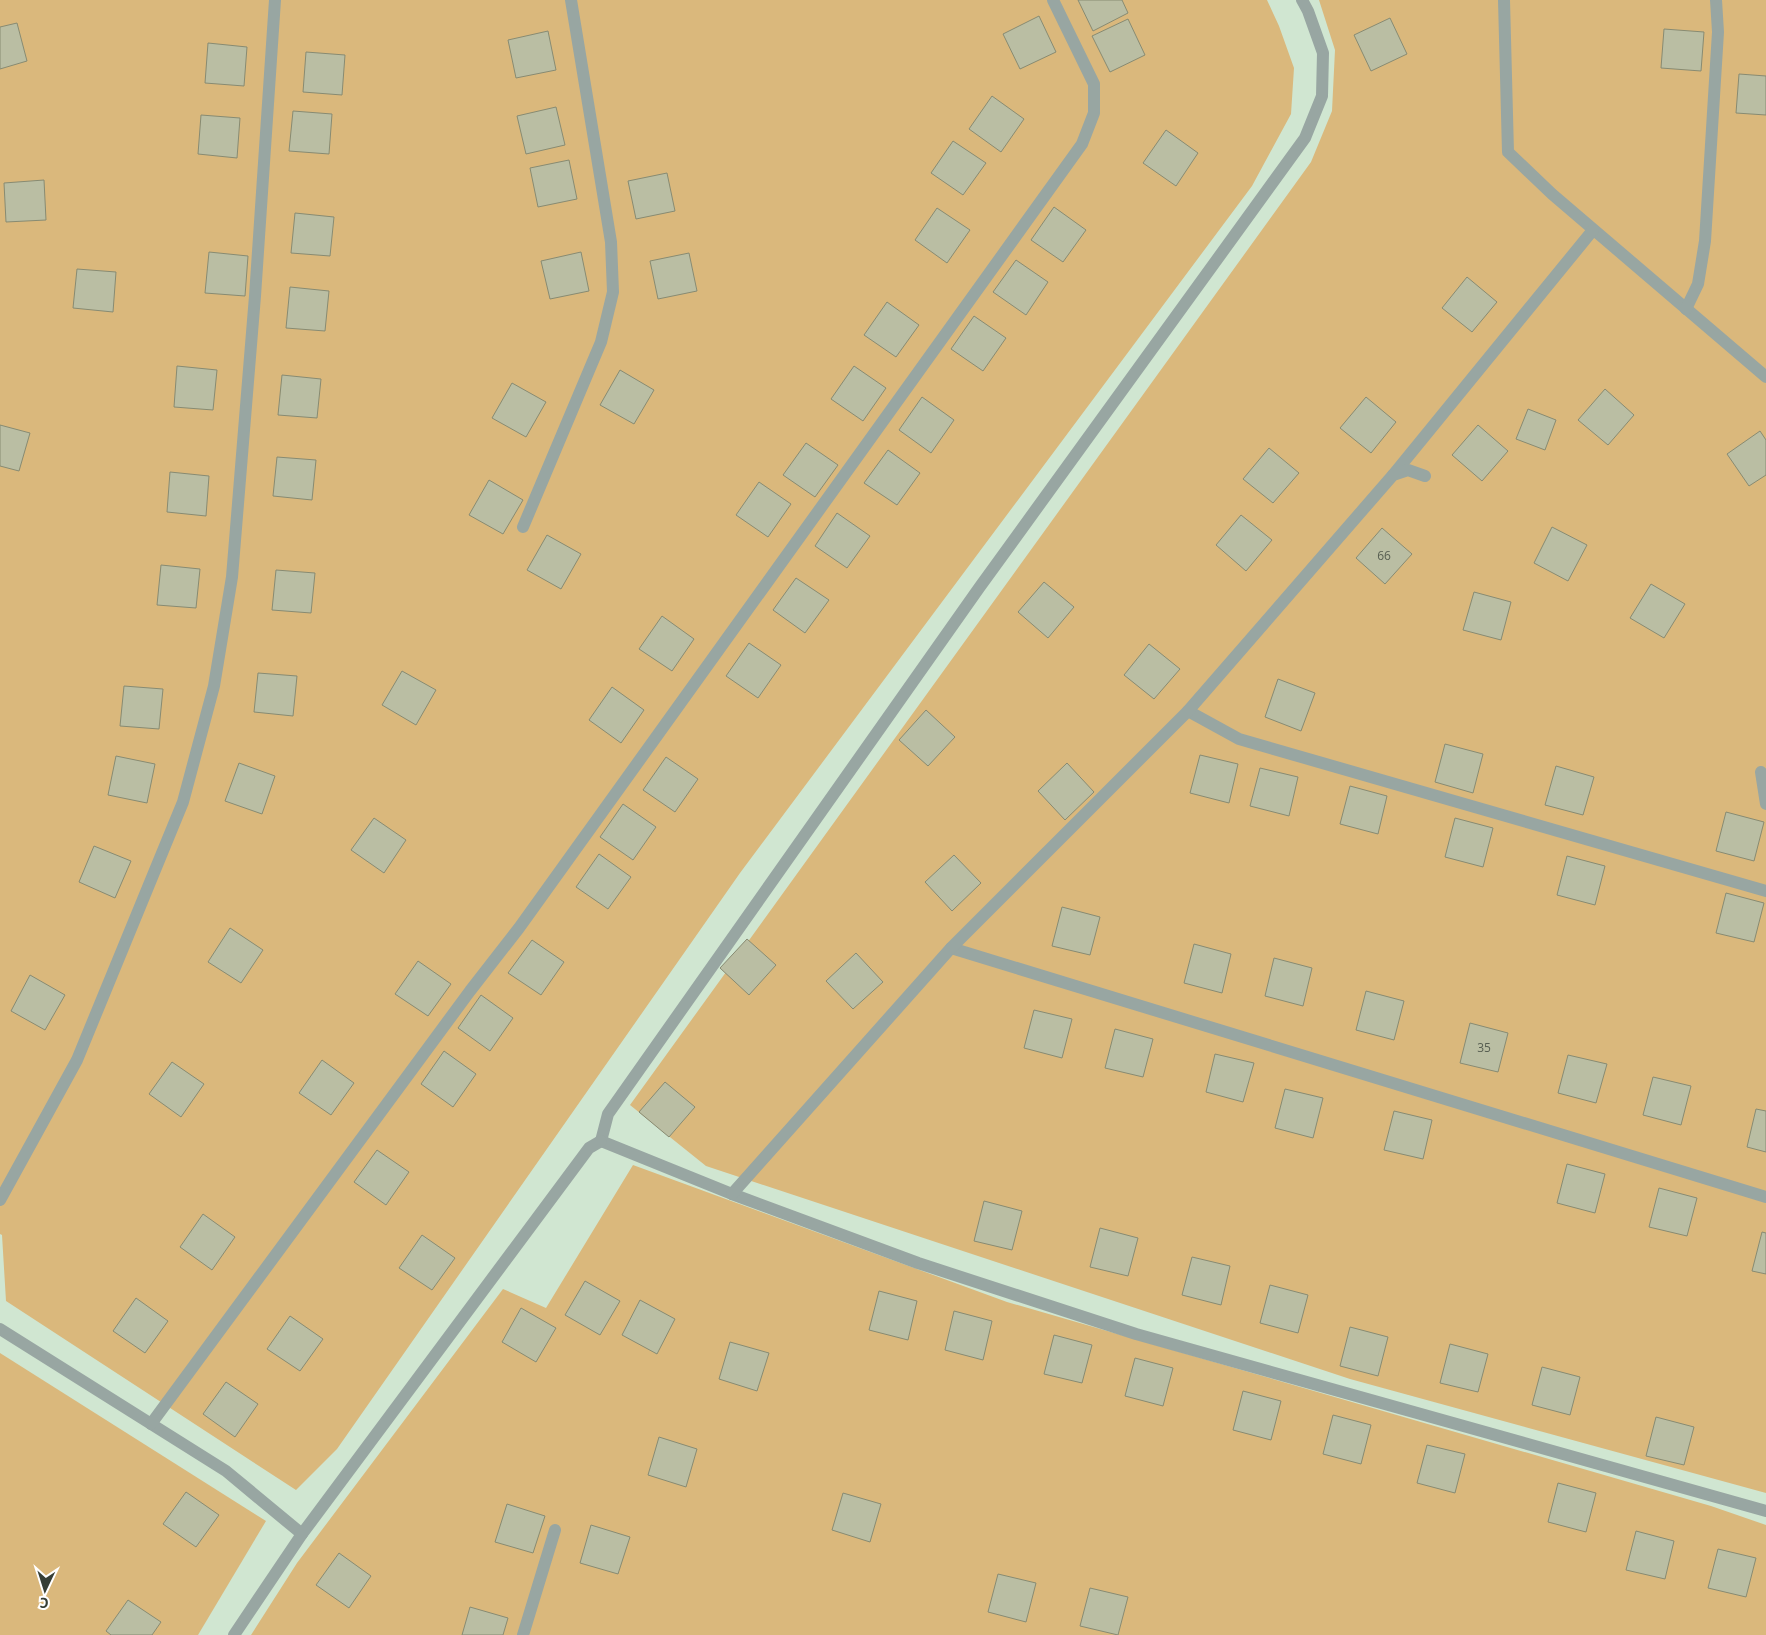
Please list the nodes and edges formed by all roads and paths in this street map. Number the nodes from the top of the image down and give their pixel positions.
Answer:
1 (275, 0) edge
2 (571, 0) edge
3 (1054, 0) edge
4 (1302, 0) edge
5 (1504, 0) edge
6 (1716, 0) edge
7 (1593, 230) junction
8 (1686, 309) junction
9 (1766, 377) edge
10 (1393, 475) junction
11 (1425, 476) dead end
12 (523, 527) dead end
13 (1188, 711) junction
14 (1761, 772) dead end
15 (1766, 804) edge
16 (1766, 891) edge
17 (951, 948) junction
18 (601, 1141) junction
19 (732, 1194) junction
20 (1766, 1197) edge
21 (0, 1200) edge
22 (0, 1329) edge
23 (151, 1424) junction
24 (1766, 1511) edge
25 (555, 1530) dead end
26 (302, 1534) junction
27 (234, 1635) edge
28 (523, 1635) edge

1 - 21 street
2 - 12 street
3 - 23 street
4 - 18 street
5 - 7 street
6 - 8 street
7 - 8 street
7 - 10 street
8 - 9 street
10 - 11 street
10 - 13 street
13 - 16 street
13 - 17 street
14 - 15 street
17 - 19 street
17 - 20 street
18 - 19 street
18 - 26 street
19 - 24 street
22 - 23 street
23 - 26 street
25 - 28 street
26 - 27 street

